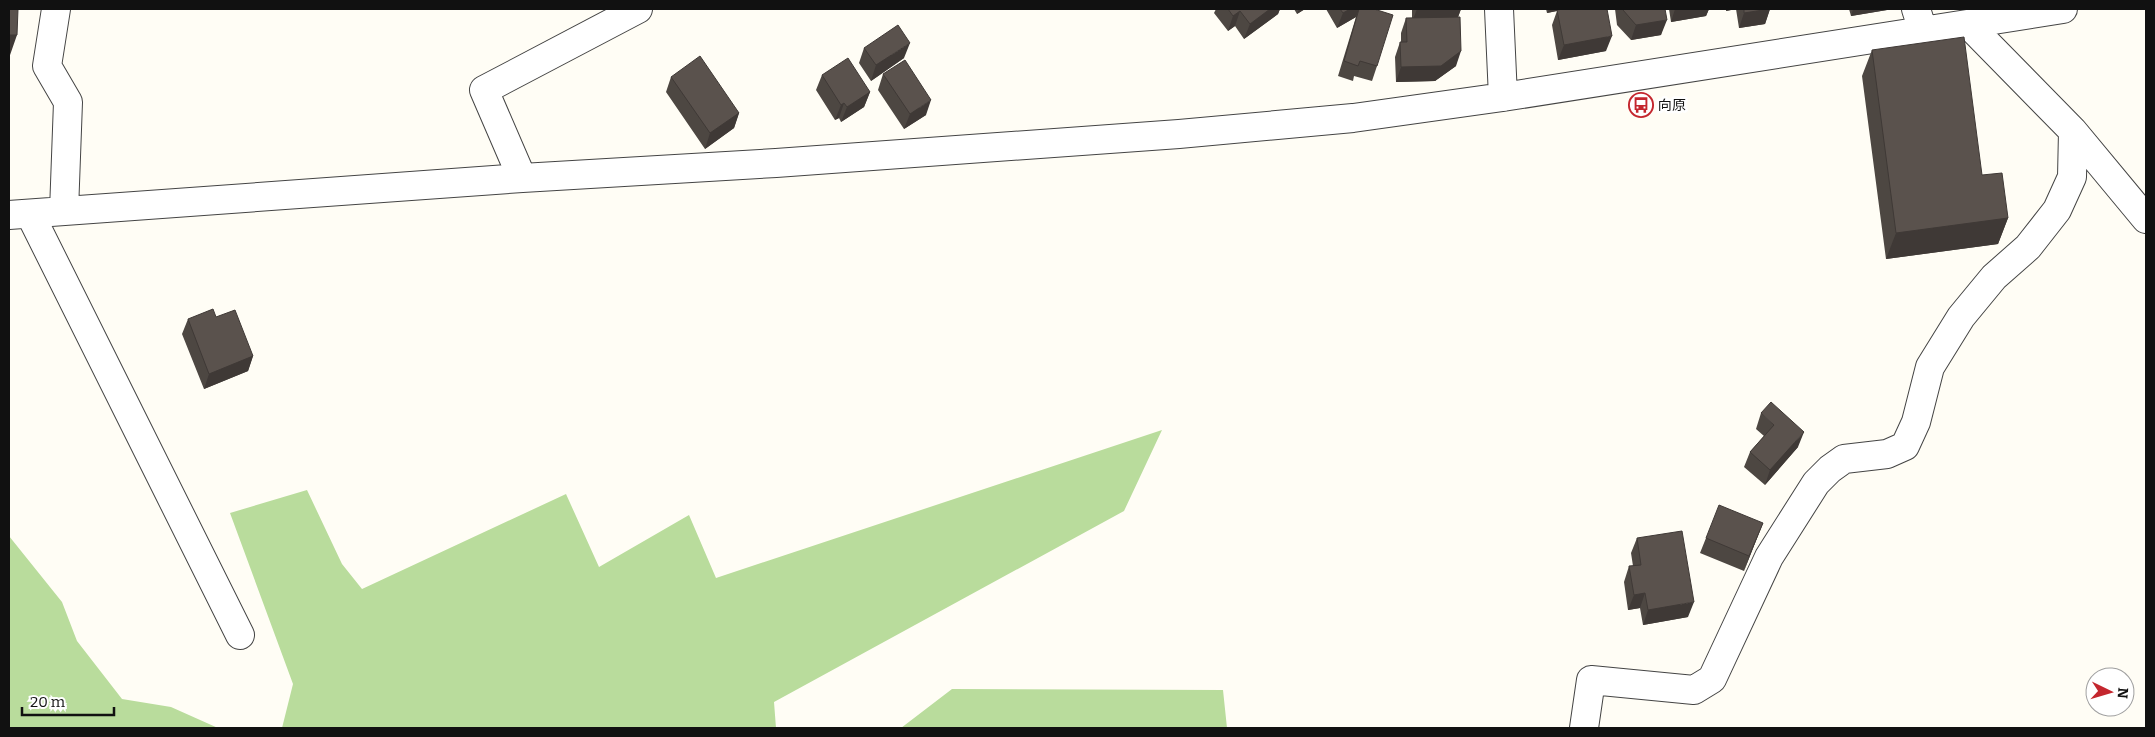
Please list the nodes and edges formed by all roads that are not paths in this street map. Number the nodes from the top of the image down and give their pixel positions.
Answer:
1 (56, 9) edge
2 (638, 9) edge
3 (1499, 9) edge
4 (2063, 9) edge
5 (1919, 20) edge
6 (1968, 24) junction
7 (1504, 97) junction
8 (2073, 131) junction
9 (522, 178) junction
10 (64, 211) junction
11 (19, 214) edge
12 (2146, 219) edge
13 (240, 635) dead end
14 (1584, 728) edge

1 - 10 street
2 - 9 street
3 - 7 street
4 - 6 street
5 - 6 street
5 - 7 street
6 - 8 street
7 - 9 street
8 - 12 street
8 - 14 street
9 - 10 street
10 - 11 street
11 - 13 street

